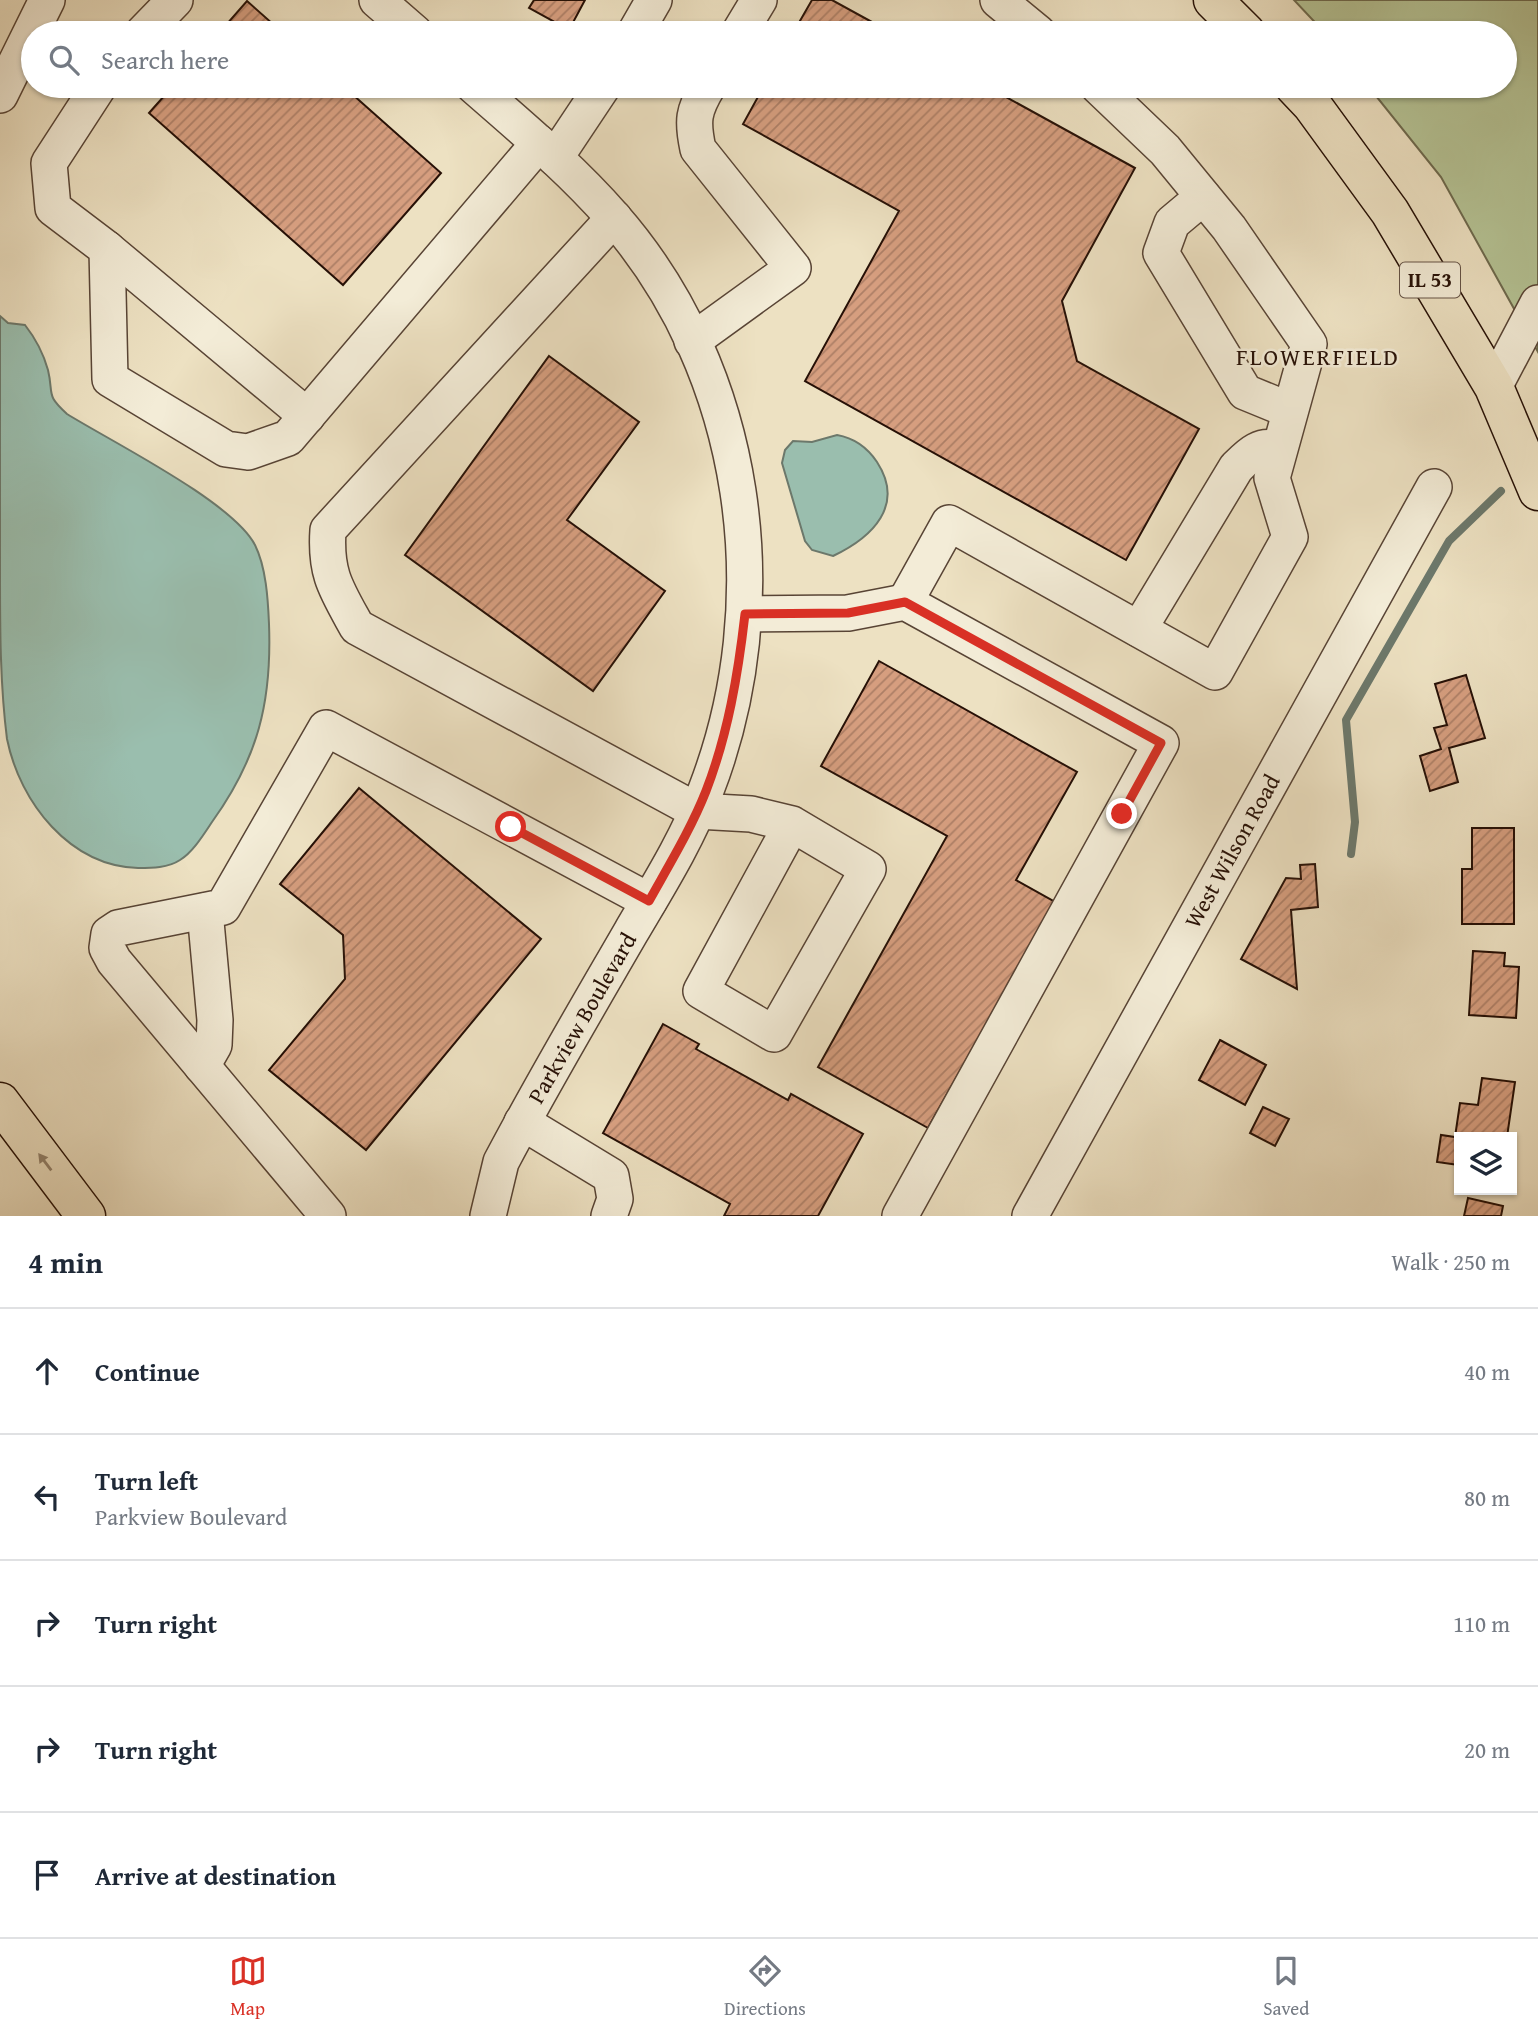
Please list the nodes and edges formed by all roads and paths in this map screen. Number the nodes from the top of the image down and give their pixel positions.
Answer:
1 (47, 0) edge
2 (175, 0) edge
3 (377, 0) edge
4 (654, 0) edge
5 (759, 0) edge
6 (998, 0) edge
7 (1213, 0) edge
8 (36, 21) edge
9 (155, 21) edge
10 (401, 21) edge
11 (642, 21) edge
12 (746, 21) edge
13 (1023, 21) edge
14 (1234, 21) edge
15 (21, 52) edge
16 (0, 94) edge
17 (91, 98) edge
18 (487, 98) edge
19 (593, 98) edge
20 (700, 98) edge
21 (1111, 98) edge
22 (1303, 98) edge
23 (547, 151) junction
24 (1203, 197) junction
25 (614, 218) junction
26 (107, 249) junction
27 (1538, 303) edge
28 (692, 341) junction
29 (1493, 387) junction
30 (1289, 410) junction
31 (307, 416) junction
32 (1279, 450) junction
33 (1434, 487) dead end
34 (1538, 491) edge
35 (905, 602) junction
36 (745, 614) junction
37 (1139, 629) junction
38 (696, 811) junction
39 (792, 824) junction
40 (649, 901) junction
41 (205, 911) junction
42 (202, 1066) junction
43 (0, 1102) edge
44 (522, 1122) junction
45 (86, 1216) edge
46 (328, 1216) edge
47 (488, 1216) edge
48 (609, 1216) edge
49 (901, 1216) edge
50 (1030, 1216) edge

1 - 8 street
2 - 9 street
3 - 10 street
4 - 11 street
5 - 12 street
6 - 13 street
7 - 14 main road
15 - 16 street
17 - 26 street
18 - 23 street, Parkview Boulevard
19 - 23 street
20 - 28 street
21 - 24 street
22 - 29 main road, IL 53
23 - 25 street, Parkview Boulevard
23 - 31 street
24 - 30 street
24 - 30 street
25 - 28 street, Parkview Boulevard
25 - 38 street
26 - 31 street
26 - 31 street
27 - 29 street
28 - 36 street, Parkview Boulevard
29 - 34 main road, IL 53
30 - 32 street
32 - 37 street
32 - 37 street
33 - 50 street, West Wilson Road
35 - 36 street
35 - 37 street
35 - 49 street
36 - 38 street, Parkview Boulevard
38 - 39 street
38 - 40 street, Parkview Boulevard
39 - 39 street
40 - 41 street
40 - 44 street, Parkview Boulevard
41 - 42 street
41 - 42 street
42 - 46 street
45 -> 43 main road
44 - 47 street, Parkview Boulevard
44 - 48 street

